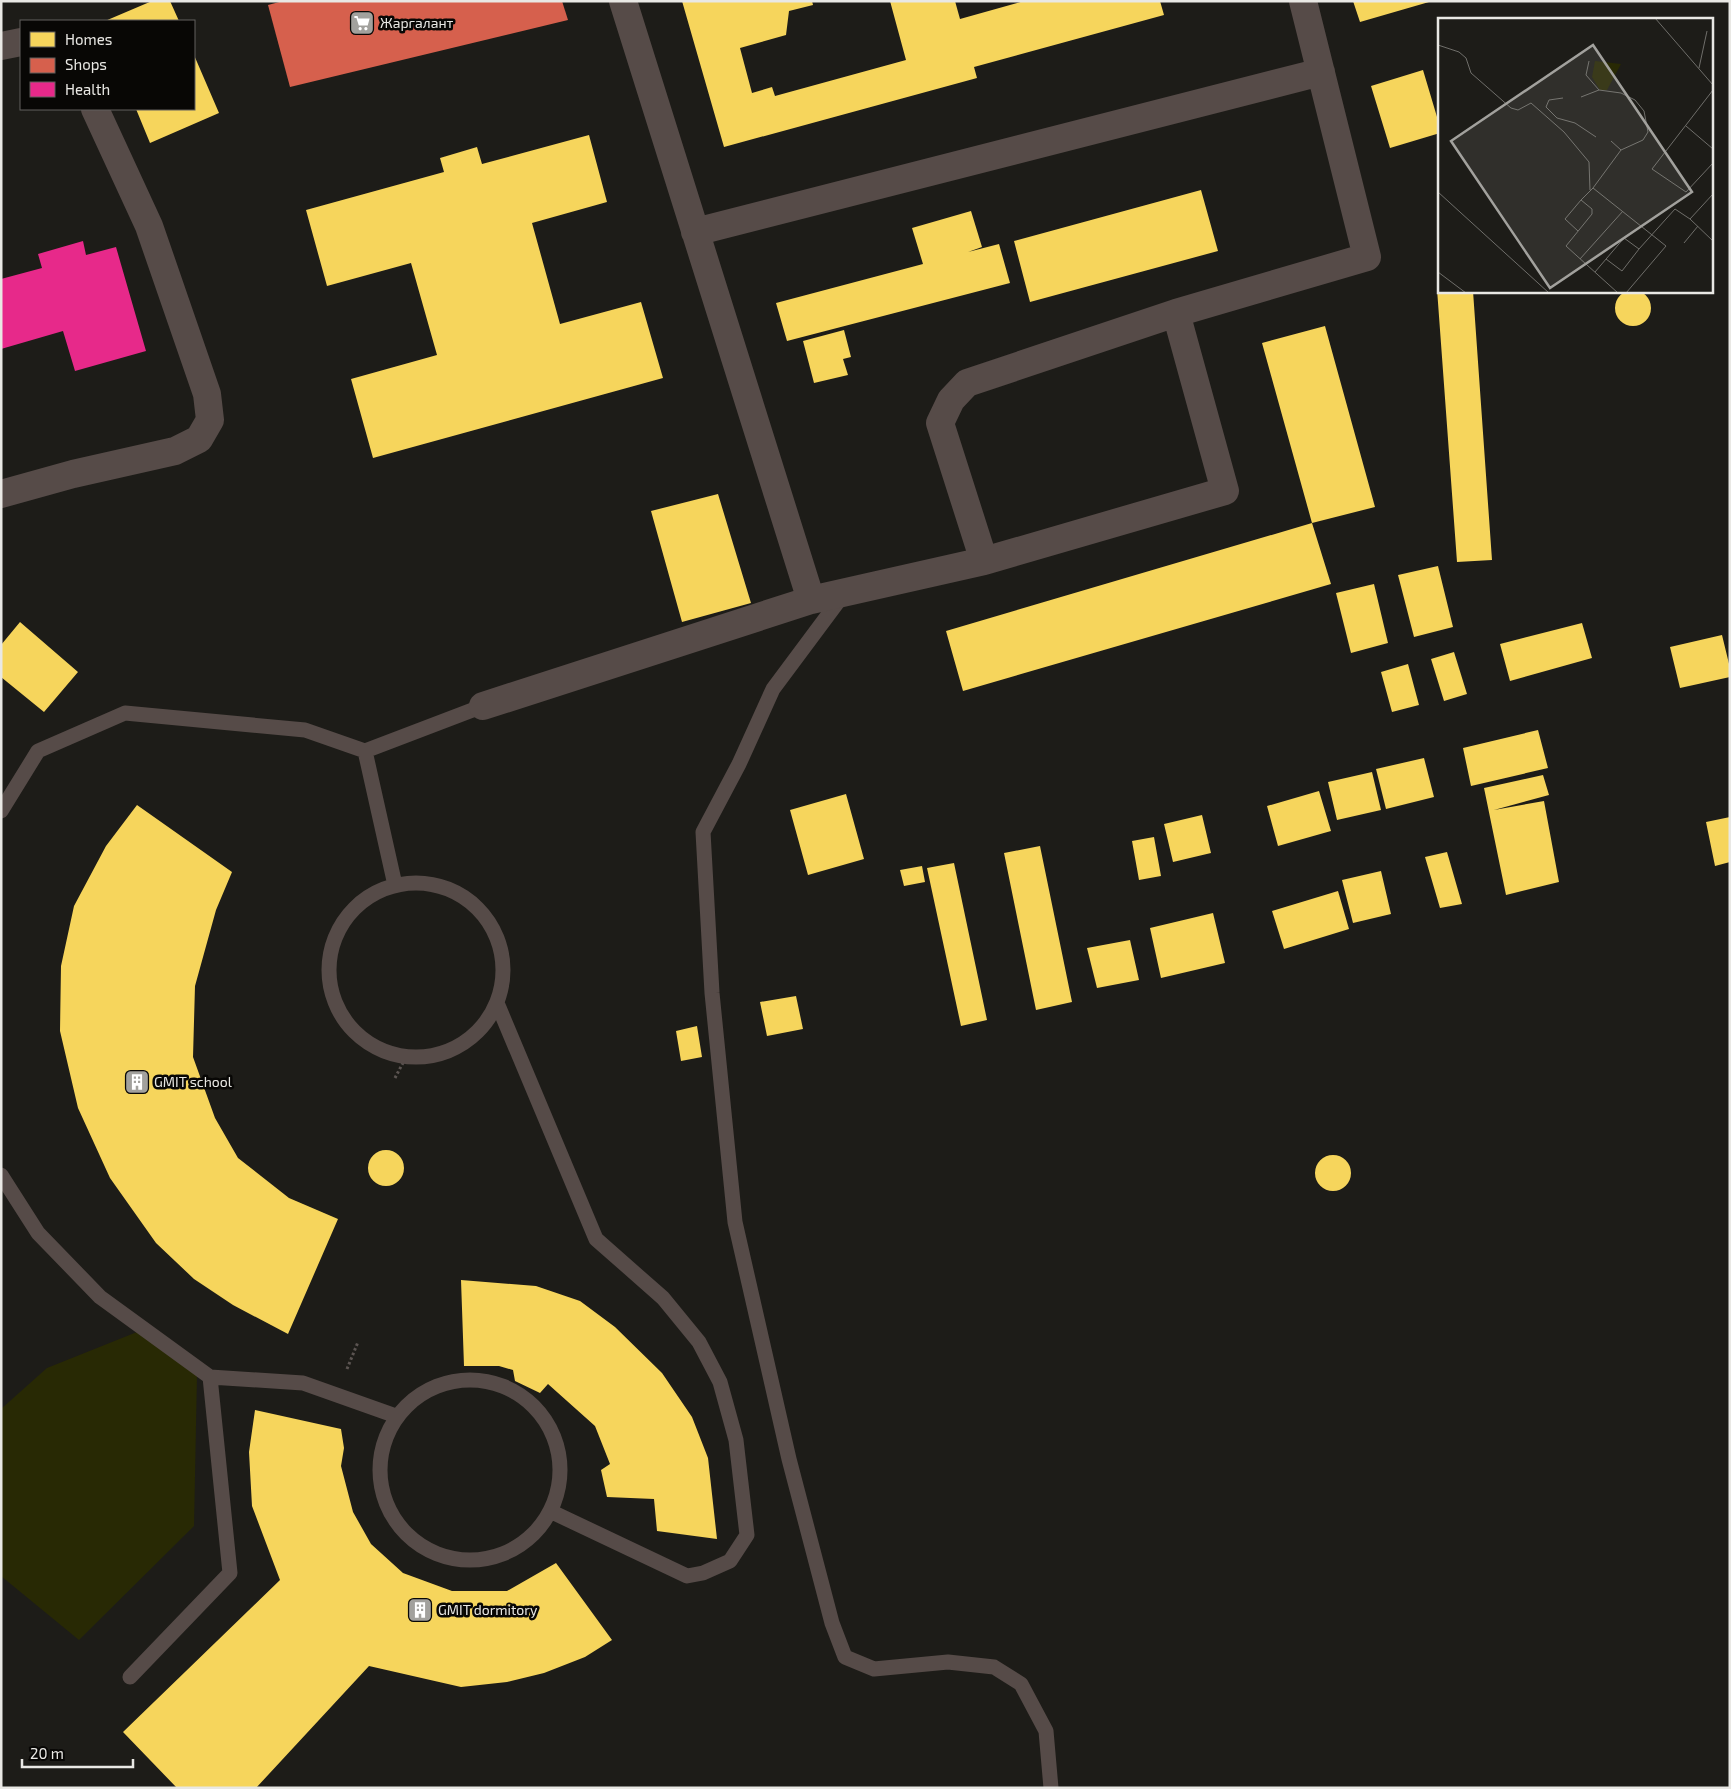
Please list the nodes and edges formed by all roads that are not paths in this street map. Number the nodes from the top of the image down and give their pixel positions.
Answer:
1 (623, 1) edge
2 (1303, 1) edge
3 (20, 42) edge
4 (1, 46) edge
5 (1321, 72) junction
6 (95, 110) edge
7 (695, 232) junction
8 (1176, 313) junction
9 (1, 494) edge
10 (984, 561) junction
11 (844, 592) junction
12 (811, 600) junction
13 (483, 706) joint
14 (366, 751) junction
15 (1, 811) edge
16 (395, 885) junction
17 (497, 1003) junction
18 (1, 1175) edge
19 (210, 1377) junction
20 (396, 1416) junction
21 (552, 1512) junction
22 (130, 1677) dead end
23 (1051, 1788) edge

1 - 7 street
2 - 5 street
3 - 4 street
5 - 7 street
5 - 8 street
6 - 9 street
7 - 12 street
8 - 10 street
8 - 10 street
10 - 11 street
11 - 12 street
11 - 23 lane
12 - 13 street
13 - 14 lane
14 - 15 lane
14 - 16 lane
16 - 17 lane
16 - 17 lane
17 - 21 lane
18 - 19 lane
19 - 20 lane
19 - 22 lane
20 - 21 lane
20 - 21 lane

